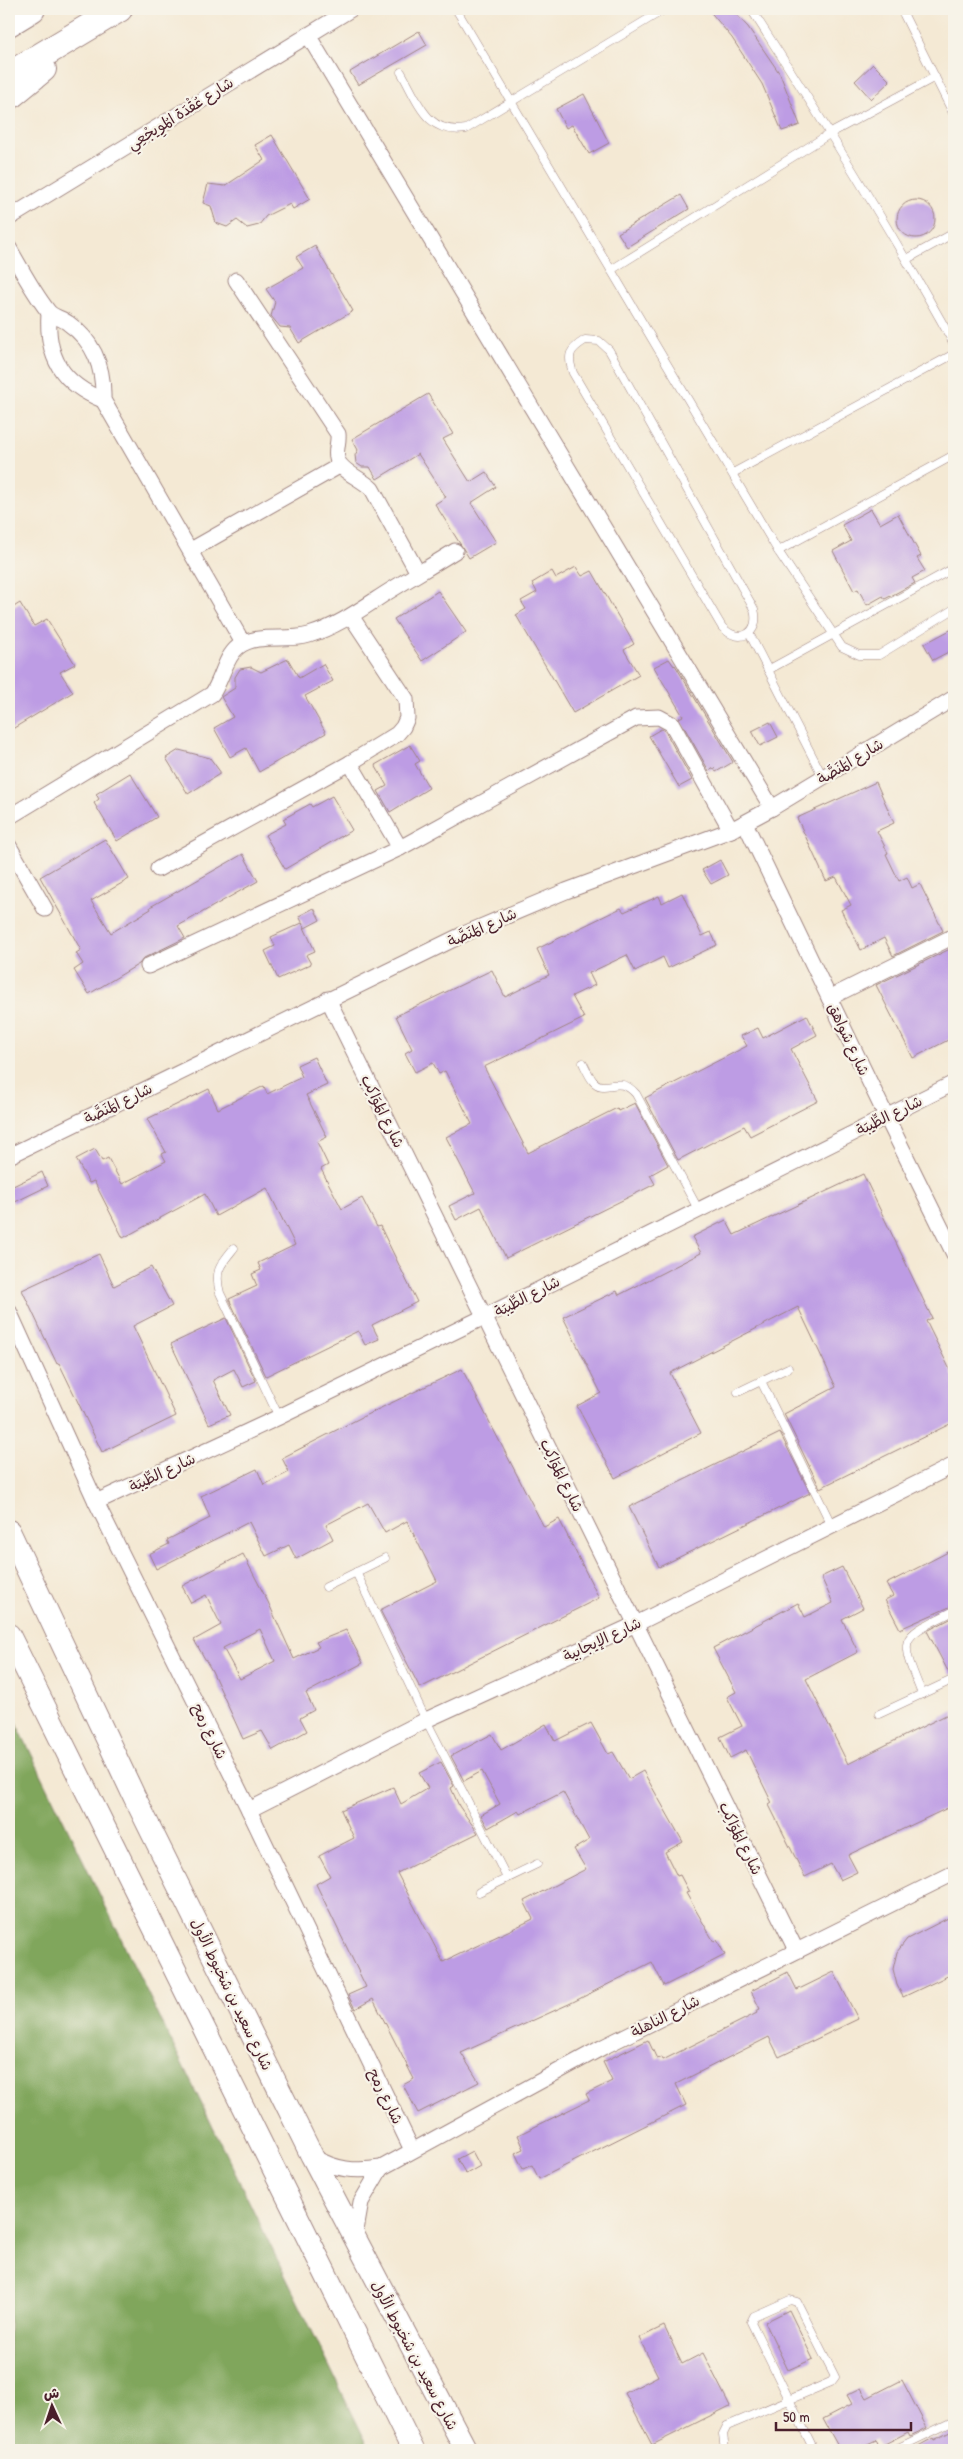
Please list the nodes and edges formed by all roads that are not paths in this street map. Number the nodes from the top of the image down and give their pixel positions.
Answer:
1 (32, 9) edge
2 (119, 9) edge
3 (351, 9) edge
4 (456, 9) edge
5 (666, 9) edge
6 (751, 9) edge
7 (901, 9) edge
8 (9, 23) edge
9 (308, 35) junction
10 (66, 41) junction
11 (402, 72) dead end
12 (9, 75) edge
13 (935, 77) junction
14 (9, 97) edge
15 (510, 101) junction
16 (954, 115) edge
17 (831, 133) junction
18 (9, 218) edge
19 (954, 233) edge
20 (9, 248) edge
21 (907, 259) junction
22 (611, 270) junction
23 (236, 280) dead end
24 (49, 313) junction
25 (954, 344) edge
26 (954, 354) edge
27 (103, 400) junction
28 (954, 456) edge
29 (339, 466) junction
30 (733, 473) junction
31 (191, 550) junction
32 (778, 551) junction
33 (455, 552) dead end
34 (954, 568) edge
35 (418, 573) junction
36 (954, 609) edge
37 (351, 616) junction
38 (750, 633) junction
39 (832, 635) junction
40 (243, 643) junction
41 (768, 670) junction
42 (954, 698) edge
43 (350, 763) junction
44 (823, 777) junction
45 (772, 808) junction
46 (9, 817) edge
47 (745, 823) junction
48 (731, 830) junction
49 (9, 846) edge
50 (400, 848) junction
51 (158, 869) dead end
52 (45, 909) dead end
53 (954, 936) edge
54 (148, 966) dead end
55 (829, 998) junction
56 (328, 999) junction
57 (583, 1063) dead end
58 (954, 1083) edge
59 (886, 1116) junction
60 (9, 1156) edge
61 (698, 1209) junction
62 (234, 1248) dead end
63 (954, 1254) edge
64 (9, 1311) edge
65 (484, 1317) junction
66 (788, 1368) dead end
67 (761, 1381) junction
68 (738, 1392) dead end
69 (279, 1417) junction
70 (954, 1465) edge
71 (96, 1502) junction
72 (832, 1526) junction
73 (9, 1531) edge
74 (385, 1558) dead end
75 (356, 1572) junction
76 (326, 1587) dead end
77 (954, 1611) edge
78 (636, 1624) junction
79 (9, 1635) edge
80 (954, 1679) edge
81 (922, 1694) junction
82 (879, 1714) dead end
83 (426, 1720) junction
84 (249, 1810) junction
85 (537, 1864) dead end
86 (954, 1873) edge
87 (507, 1878) junction
88 (479, 1892) dead end
89 (796, 1950) junction
90 (412, 2150) junction
91 (312, 2156) junction
92 (381, 2168) junction
93 (354, 2240) junction
94 (790, 2401) junction
95 (954, 2421) edge
96 (413, 2450) edge
97 (466, 2450) edge
98 (725, 2450) edge
99 (814, 2450) edge
100 (894, 2450) edge

1 - 8 highway
2 - 10 highway
3 - 9 street, شارع عُقْدَة المُوِيجْعِي
4 - 15 lane
5 - 15 lane
6 - 17 lane
7 - 13 lane
9 - 18 street, شارع عُقْدَة المُوِيجْعِي
9 - 45 street
10 - 12 highway
10 - 14 highway
11 - 15 lane
13 - 16 lane
13 - 17 lane
15 - 22 lane
17 - 21 lane
17 - 22 lane
19 - 21 lane
20 - 24 street
21 - 25 lane
22 - 30 lane
23 - 29 street
24 - 27 street
24 - 27 street
26 - 30 lane
27 - 31 street
28 - 32 lane
29 - 31 street
29 - 35 street
30 - 32 lane
31 - 40 street
32 - 39 lane
33 - 35 street
34 - 39 lane
35 - 37 street
36 - 39 lane
37 - 40 street
37 - 43 street
38 - 38 lane
38 - 41 lane
39 - 41 lane
40 - 46 street
41 - 44 lane
42 - 44 street, شارع المَنَصَّة
43 - 50 street
43 - 51 street
44 - 45 street, شارع المَنَصَّة
45 - 47 street, شارع المَنَصَّة
47 - 48 street, شارع المَنَصَّة
47 - 55 street, شارع شواهق
48 - 50 street
48 - 56 street, شارع المَنَصَّة
49 - 52 street
50 - 54 street
53 - 55 street
55 - 59 street, شارع شواهق
56 - 60 street, شارع المَنَصَّة
56 - 65 street, شارع المَوَاكِب
57 - 61 lane
58 - 59 street, شارع الطِّيبَة
59 - 61 street, شارع الطِّيبَة
59 - 63 street, شارع شواهق
61 - 65 street, شارع الطِّيبَة
62 - 69 lane
64 - 71 street, شارع رمح
65 - 69 street, شارع الطِّيبَة
65 - 78 street, شارع المَوَاكِب
66 - 67 lane
67 - 68 lane
67 - 72 lane
69 - 71 street, شارع الطِّيبَة
70 - 72 street, شارع الإيجابية
71 - 84 street, شارع رمح
72 - 78 street, شارع الإيجابية
73 - 91 main road, شارع سعيد بن شخبوط الأول
74 - 75 lane
75 - 76 lane
75 - 83 lane
77 - 81 lane
78 - 83 street, شارع الإيجابية
78 - 89 street, شارع المَوَاكِب
79 - 96 main road
80 - 81 lane
81 - 82 lane
83 - 84 street, شارع الإيجابية
83 - 87 lane
84 - 90 street, شارع رمح
85 - 87 lane
86 - 89 street, شارع الناهلة
87 - 88 lane
89 - 90 street, شارع الناهلة
90 - 92 street, شارع الناهلة
91 - 92 street, شارع الناهلة
91 - 93 main road, شارع سعيد بن شخبوط الأول
92 - 93 street, شارع الناهلة
93 - 97 main road, شارع سعيد بن شخبوط الأول
94 - 94 lane
94 - 98 lane
94 - 99 lane
95 - 100 lane

